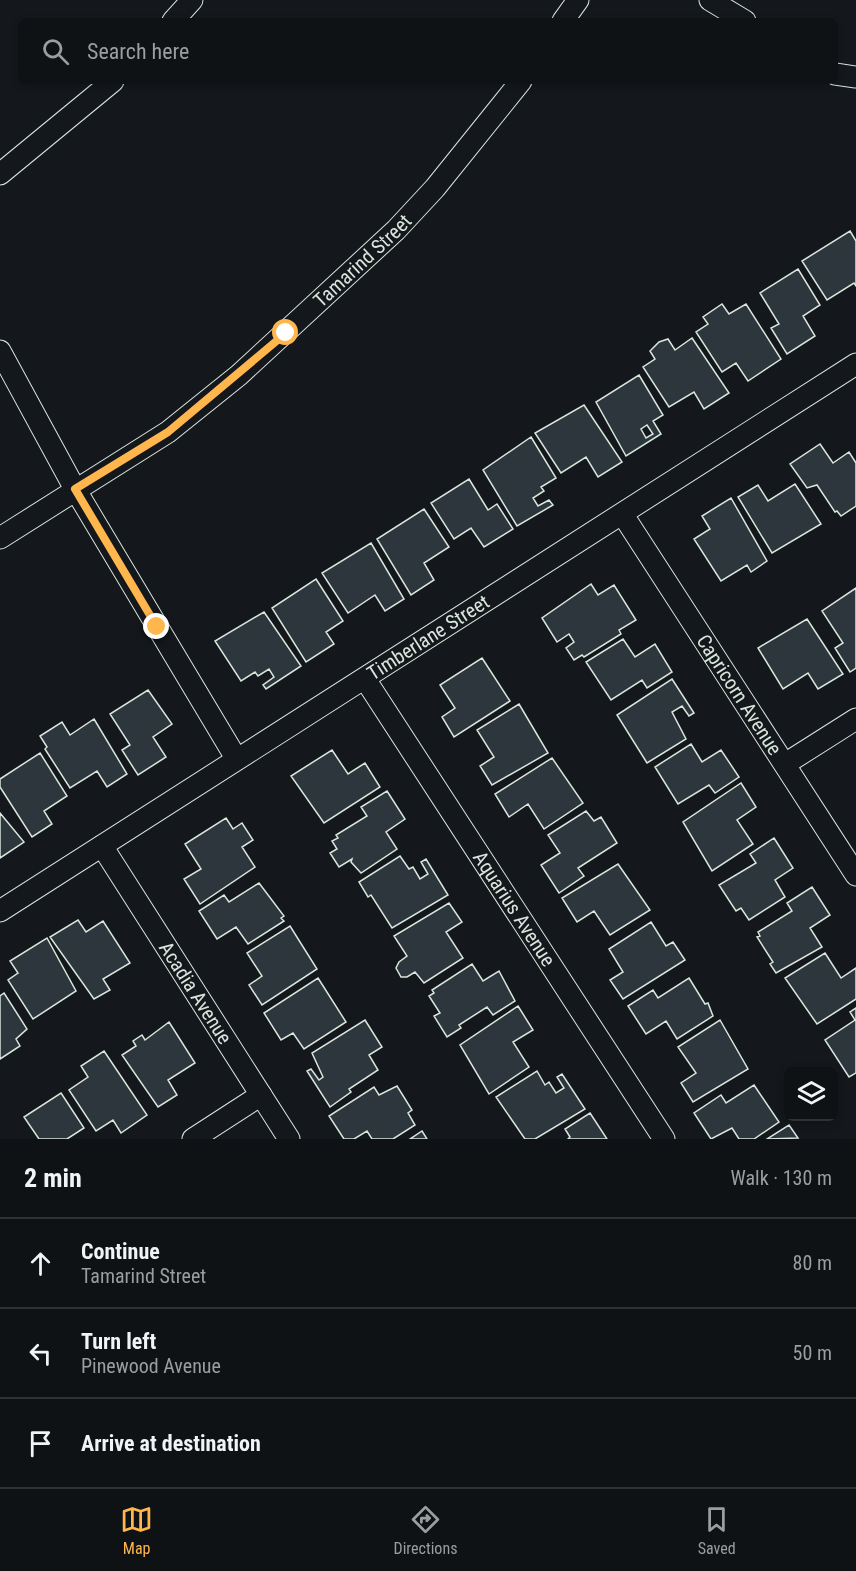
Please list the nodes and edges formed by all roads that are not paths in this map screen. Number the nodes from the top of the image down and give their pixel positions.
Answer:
1 (192, 0) edge
2 (578, 0) edge
3 (710, 0) edge
4 (176, 18) edge
5 (565, 18) edge
6 (740, 18) edge
7 (838, 74) edge
8 (856, 77) edge
9 (109, 84) edge
10 (518, 84) edge
11 (0, 174) edge
12 (0, 351) edge
13 (856, 364) edge
14 (75, 489) junction
15 (623, 515) junction
16 (0, 538) edge
17 (365, 678) junction
18 (856, 719) edge
19 (236, 758) junction
20 (785, 764) junction
21 (102, 846) junction
22 (856, 875) edge
23 (0, 911) edge
24 (261, 1095) junction
25 (193, 1139) edge
26 (289, 1139) edge
27 (664, 1139) edge

1 - 4 street
2 - 5 street
3 - 6 street
7 - 8 street
9 - 11 street
10 - 14 street, Tamarind Street
12 - 14 street
13 - 15 street, Timberlane Street
14 - 16 street, Tamarind Street
14 - 19 street
15 - 17 street, Timberlane Street
15 - 20 street, Capricorn Avenue
17 - 19 street, Timberlane Street
17 - 27 street, Aquarius Avenue
18 - 20 street
19 - 21 street, Timberlane Street
20 - 22 street, Capricorn Avenue
21 - 23 street, Timberlane Street
21 - 24 street, Acadia Avenue
24 - 25 street
24 - 26 street, Acadia Avenue

